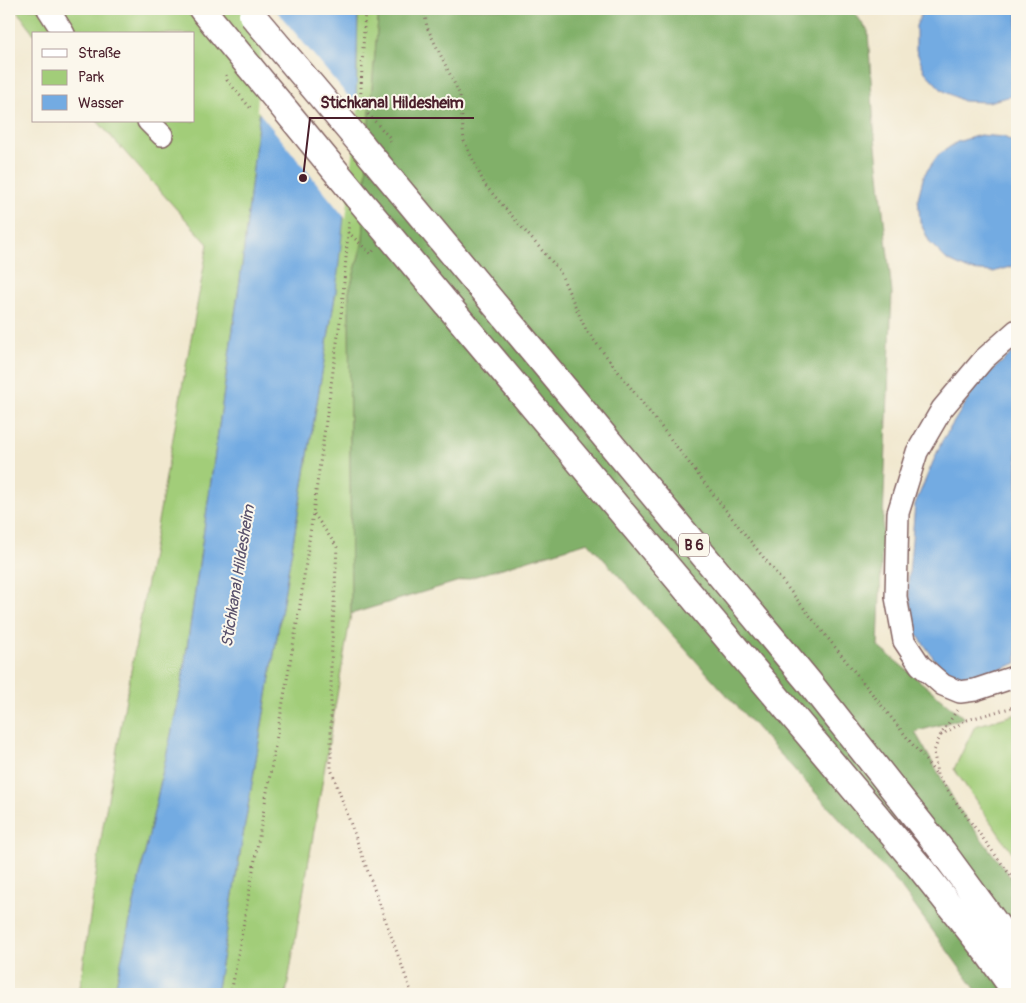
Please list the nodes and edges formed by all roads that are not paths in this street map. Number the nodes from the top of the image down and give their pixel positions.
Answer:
1 (48, 9) edge
2 (202, 9) edge
3 (250, 12) edge
4 (63, 32) edge
5 (1017, 330) edge
6 (1017, 676) edge
7 (1017, 953) edge
8 (1017, 994) edge

1 - 4 lane
2 - 8 main road, B 6, bridge
3 - 7 main road, B 6, bridge
5 - 6 lane

